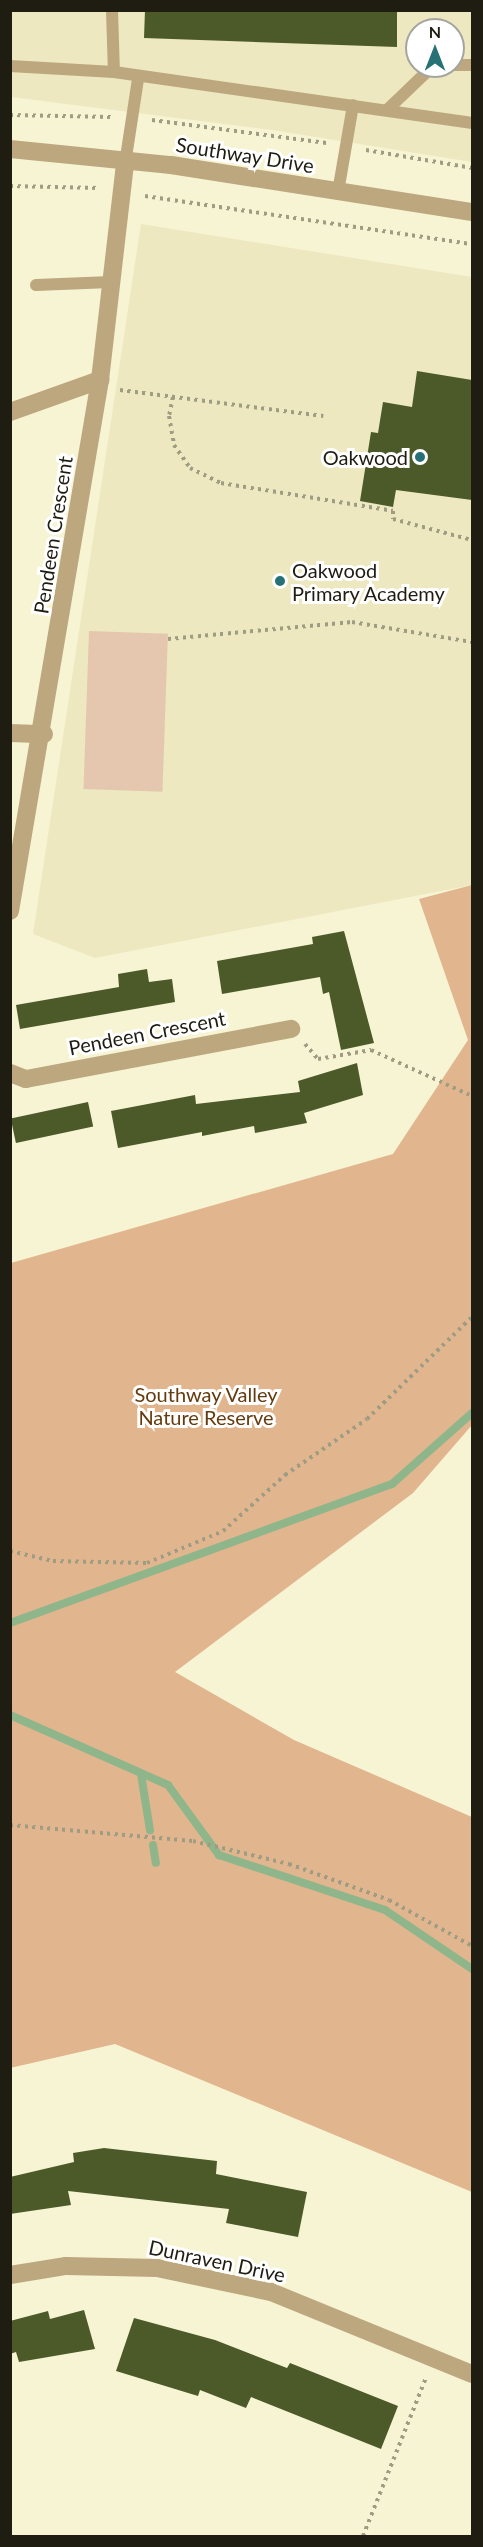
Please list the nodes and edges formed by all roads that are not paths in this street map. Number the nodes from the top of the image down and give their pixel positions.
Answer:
1 (112, 10) edge
2 (10, 66) edge
3 (114, 72) junction
4 (138, 78) junction
5 (420, 78) edge
6 (353, 105) junction
7 (388, 109) junction
8 (472, 123) edge
9 (10, 149) edge
10 (124, 164) junction
11 (338, 192) junction
12 (472, 212) edge
13 (111, 282) junction
14 (36, 285) dead end
15 (100, 384) junction
16 (10, 412) edge
17 (10, 733) edge
18 (44, 734) junction
19 (10, 911) edge
20 (291, 1029) road end
21 (10, 1073) edge
22 (10, 2275) edge
23 (472, 2374) edge

1 - 3 lane
2 - 3 lane
3 - 4 lane
4 - 6 lane
4 - 10 lane
5 - 7 lane
6 - 7 lane
6 - 11 lane
7 - 8 lane
9 - 10 street, Southway Drive
10 - 11 street, Southway Drive
10 - 13 street, Pendeen Crescent
11 - 12 street, Southway Drive
13 - 14 lane
13 - 15 street, Pendeen Crescent
15 - 16 street
15 - 18 street, Pendeen Crescent
17 - 18 street
18 - 19 street, Pendeen Crescent
20 - 21 street, Pendeen Crescent
22 - 23 street, Dunraven Drive

